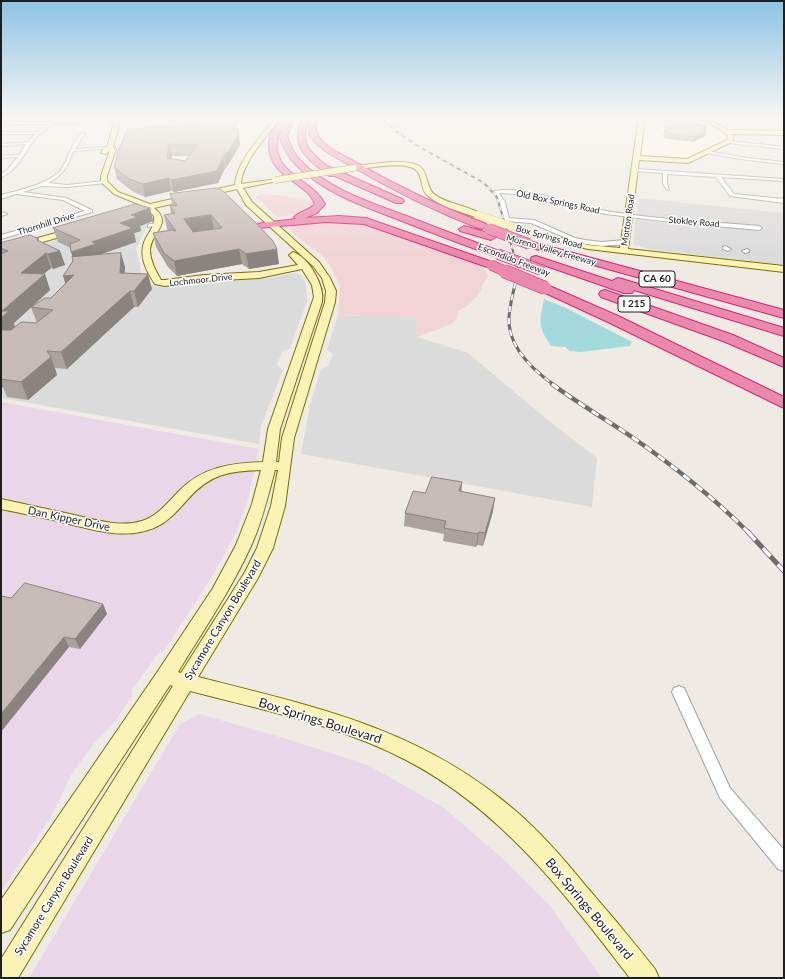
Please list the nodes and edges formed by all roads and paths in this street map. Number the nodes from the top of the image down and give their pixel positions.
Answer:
1 (16, 163) edge
2 (67, 163) edge
3 (108, 163) edge
4 (246, 163) edge
5 (277, 163) edge
6 (299, 163) edge
7 (316, 163) edge
8 (318, 163) edge
9 (350, 163) edge
10 (637, 163) edge
11 (304, 168) junction
12 (325, 168) junction
13 (358, 168) junction
14 (636, 170) junction
15 (1, 171) edge
16 (11, 171) junction
17 (665, 172) junction
18 (1, 176) edge
19 (718, 176) junction
20 (99, 181) junction
21 (780, 181) edge
22 (40, 184) junction
23 (238, 186) junction
24 (667, 189) dead end
25 (16, 193) junction
26 (233, 196) dead end
27 (1, 197) edge
28 (784, 201) edge
29 (147, 208) junction
30 (244, 209) edge
31 (136, 211) edge
32 (414, 212) dead end
33 (628, 215) junction
34 (269, 224) junction
35 (450, 224) dead end
36 (84, 227) edge
37 (759, 228) dead end
38 (1, 236) edge
39 (493, 240) junction
40 (624, 247) junction
41 (1, 251) edge
42 (534, 252) junction
43 (463, 254) junction
44 (305, 266) junction
45 (784, 269) edge
46 (784, 314) edge
47 (784, 320) edge
48 (784, 332) edge
49 (728, 338) junction
50 (784, 340) edge
51 (784, 357) edge
52 (784, 363) edge
53 (737, 379) junction
54 (784, 403) edge
55 (784, 406) edge
56 (269, 466) junction
57 (285, 466) junction
58 (1, 504) edge
59 (165, 677) junction
60 (186, 682) junction
61 (679, 692) dead end
62 (784, 863) edge
63 (1, 921) edge
64 (4, 978) edge
65 (646, 978) edge

1 - 16 street
2 - 22 street
3 - 20 street
4 - 23 street
5 - 34 highway
6 - 11 highway, Escondido Freeway / I 215
7 - 39 highway
8 - 12 highway
9 - 13 highway
10 - 14 street, Morton Road
11 - 39 highway, Escondido Freeway / I 215
11 - 43 highway
12 - 32 highway
12 - 39 highway
13 - 23 street, bridge
13 - 39 highway
13 - 42 street, Box Springs Road, bridge
14 - 17 street
14 - 33 street, Morton Road
15 - 16 street
16 - 18 street
17 - 19 street
17 - 24 street
19 - 21 street
19 - 28 street
20 - 22 street
20 - 29 street
22 - 25 street
23 - 26 street
23 - 29 street
23 - 34 street, Sycamore Canyon Boulevard
25 - 27 street
25 - 38 street, Thornhill Drive
29 - 31 street
29 - 44 street, Lochmoor Drive
30 - 34 street, Sycamore Canyon Boulevard
33 - 37 street, Stokley Road
33 - 40 street, Morton Road
33 - 40 street, Old Box Springs Road
34 - 43 highway
34 - 44 street, Sycamore Canyon Boulevard
34 - 57 street, Sycamore Canyon Boulevard
35 - 39 highway, Escondido Freeway / I 215
36 - 41 street
39 - 42 highway, Escondido Freeway / I 215, bridge
39 - 42 highway
40 - 42 street, Box Springs Road
40 - 45 street, Box Springs Road
42 - 46 highway, Moreno Valley Freeway / CA 60
42 - 47 highway, Escondido Freeway / I 215
42 - 48 highway
42 - 49 highway, Escondido Freeway / I 215
42 - 50 highway
43 - 53 highway, bridge
44 - 56 street, Sycamore Canyon Boulevard
49 - 51 highway
49 - 52 highway, Escondido Freeway / I 215
53 - 54 highway
53 - 55 highway
56 - 57 street, Dan Kipper Drive
56 - 58 street, Dan Kipper Drive
56 - 59 street, Sycamore Canyon Boulevard
57 - 60 street, Sycamore Canyon Boulevard
59 - 60 street, Box Springs Boulevard
59 - 63 street, Sycamore Canyon Boulevard
60 - 64 street, Sycamore Canyon Boulevard
60 - 65 street, Box Springs Boulevard
61 - 62 street

